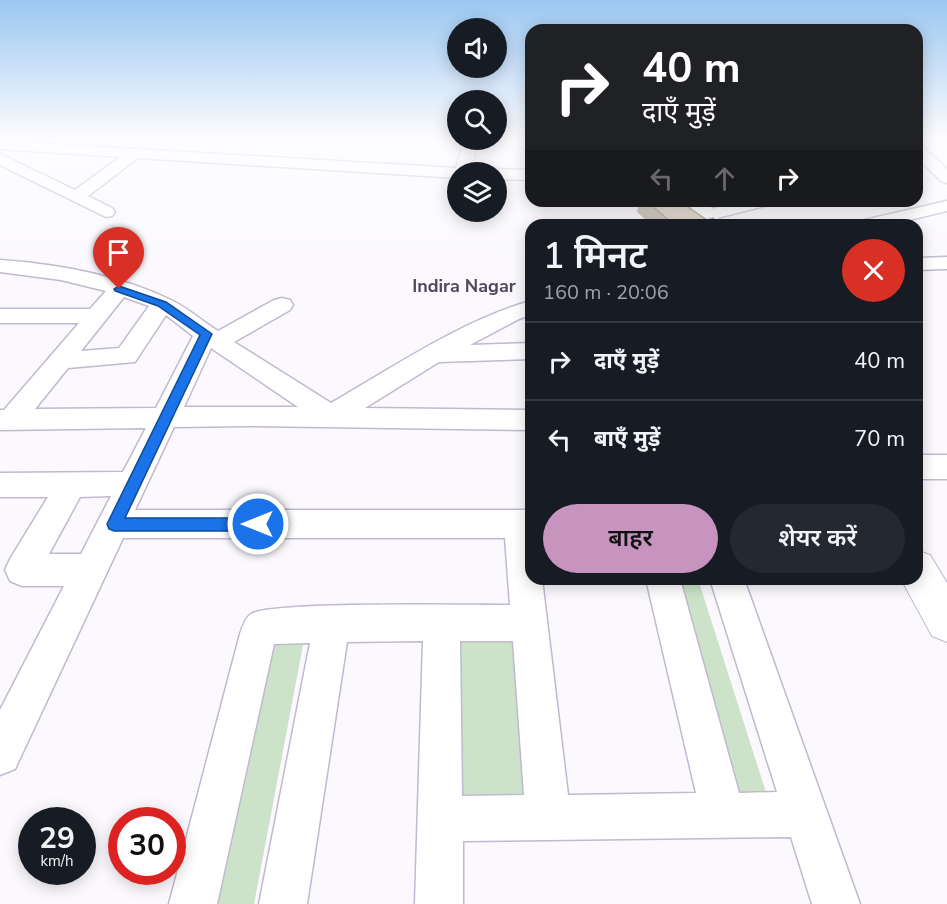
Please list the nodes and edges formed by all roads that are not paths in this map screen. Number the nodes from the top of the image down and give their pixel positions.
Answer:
1 (44, 181) edge
2 (97, 181) edge
3 (76, 197) junction
4 (947, 206) edge
5 (736, 207) edge
6 (106, 212) dead end
7 (704, 214) edge
8 (896, 219) edge
9 (947, 263) edge
10 (923, 264) edge
11 (0, 266) edge
12 (119, 289) junction
13 (162, 304) junction
14 (282, 304) dead end
15 (525, 310) edge
16 (97, 316) junction
17 (4, 320) edge
18 (211, 338) junction
19 (525, 351) edge
20 (434, 354) junction
21 (60, 360) junction
22 (258, 386) dead end
23 (166, 416) junction
24 (248, 416) junction
25 (331, 416) junction
26 (5, 420) edge
27 (525, 420) edge
28 (923, 467) edge
29 (947, 467) edge
30 (72, 484) junction
31 (134, 484) junction
32 (0, 485) edge
33 (114, 524) junction
34 (525, 524) edge
35 (92, 570) junction
36 (923, 580) edge
37 (528, 585) edge
38 (665, 585) edge
39 (729, 585) edge
40 (947, 621) edge
41 (530, 623) junction
42 (333, 624) junction
43 (442, 625) junction
44 (10, 716) edge
45 (0, 754) edge
46 (806, 814) junction
47 (723, 815) junction
48 (548, 818) junction
49 (440, 819) junction
50 (193, 904) edge
51 (284, 904) edge
52 (439, 904) edge
53 (836, 904) edge

1 - 3 street
2 - 3 street
3 - 6 street
4 - 8 street
5 - 7 street
9 - 10 street
11 - 12 street
12 - 13 street
12 - 16 street
13 - 18 street
13 - 21 street
14 - 18 street
15 - 20 street
16 - 17 street
16 - 21 street
18 - 23 street
18 - 25 street
19 - 20 street
20 - 25 street
21 - 26 street
22 - 24 street
23 - 24 street
23 - 26 street
23 - 31 street
24 - 25 street
25 - 27 street
28 - 29 street
30 - 31 street
30 - 32 street
30 - 35 street
31 - 33 street
33 - 34 street
33 - 35 street
35 - 44 street
36 - 40 street
37 - 41 street
38 - 47 street
39 - 46 street
41 - 43 street
41 - 48 street
42 - 43 street
42 - 50 street
42 - 51 street
43 - 49 street
44 - 45 street
46 - 47 street
46 - 53 street
47 - 48 street
48 - 49 street
49 - 52 street

